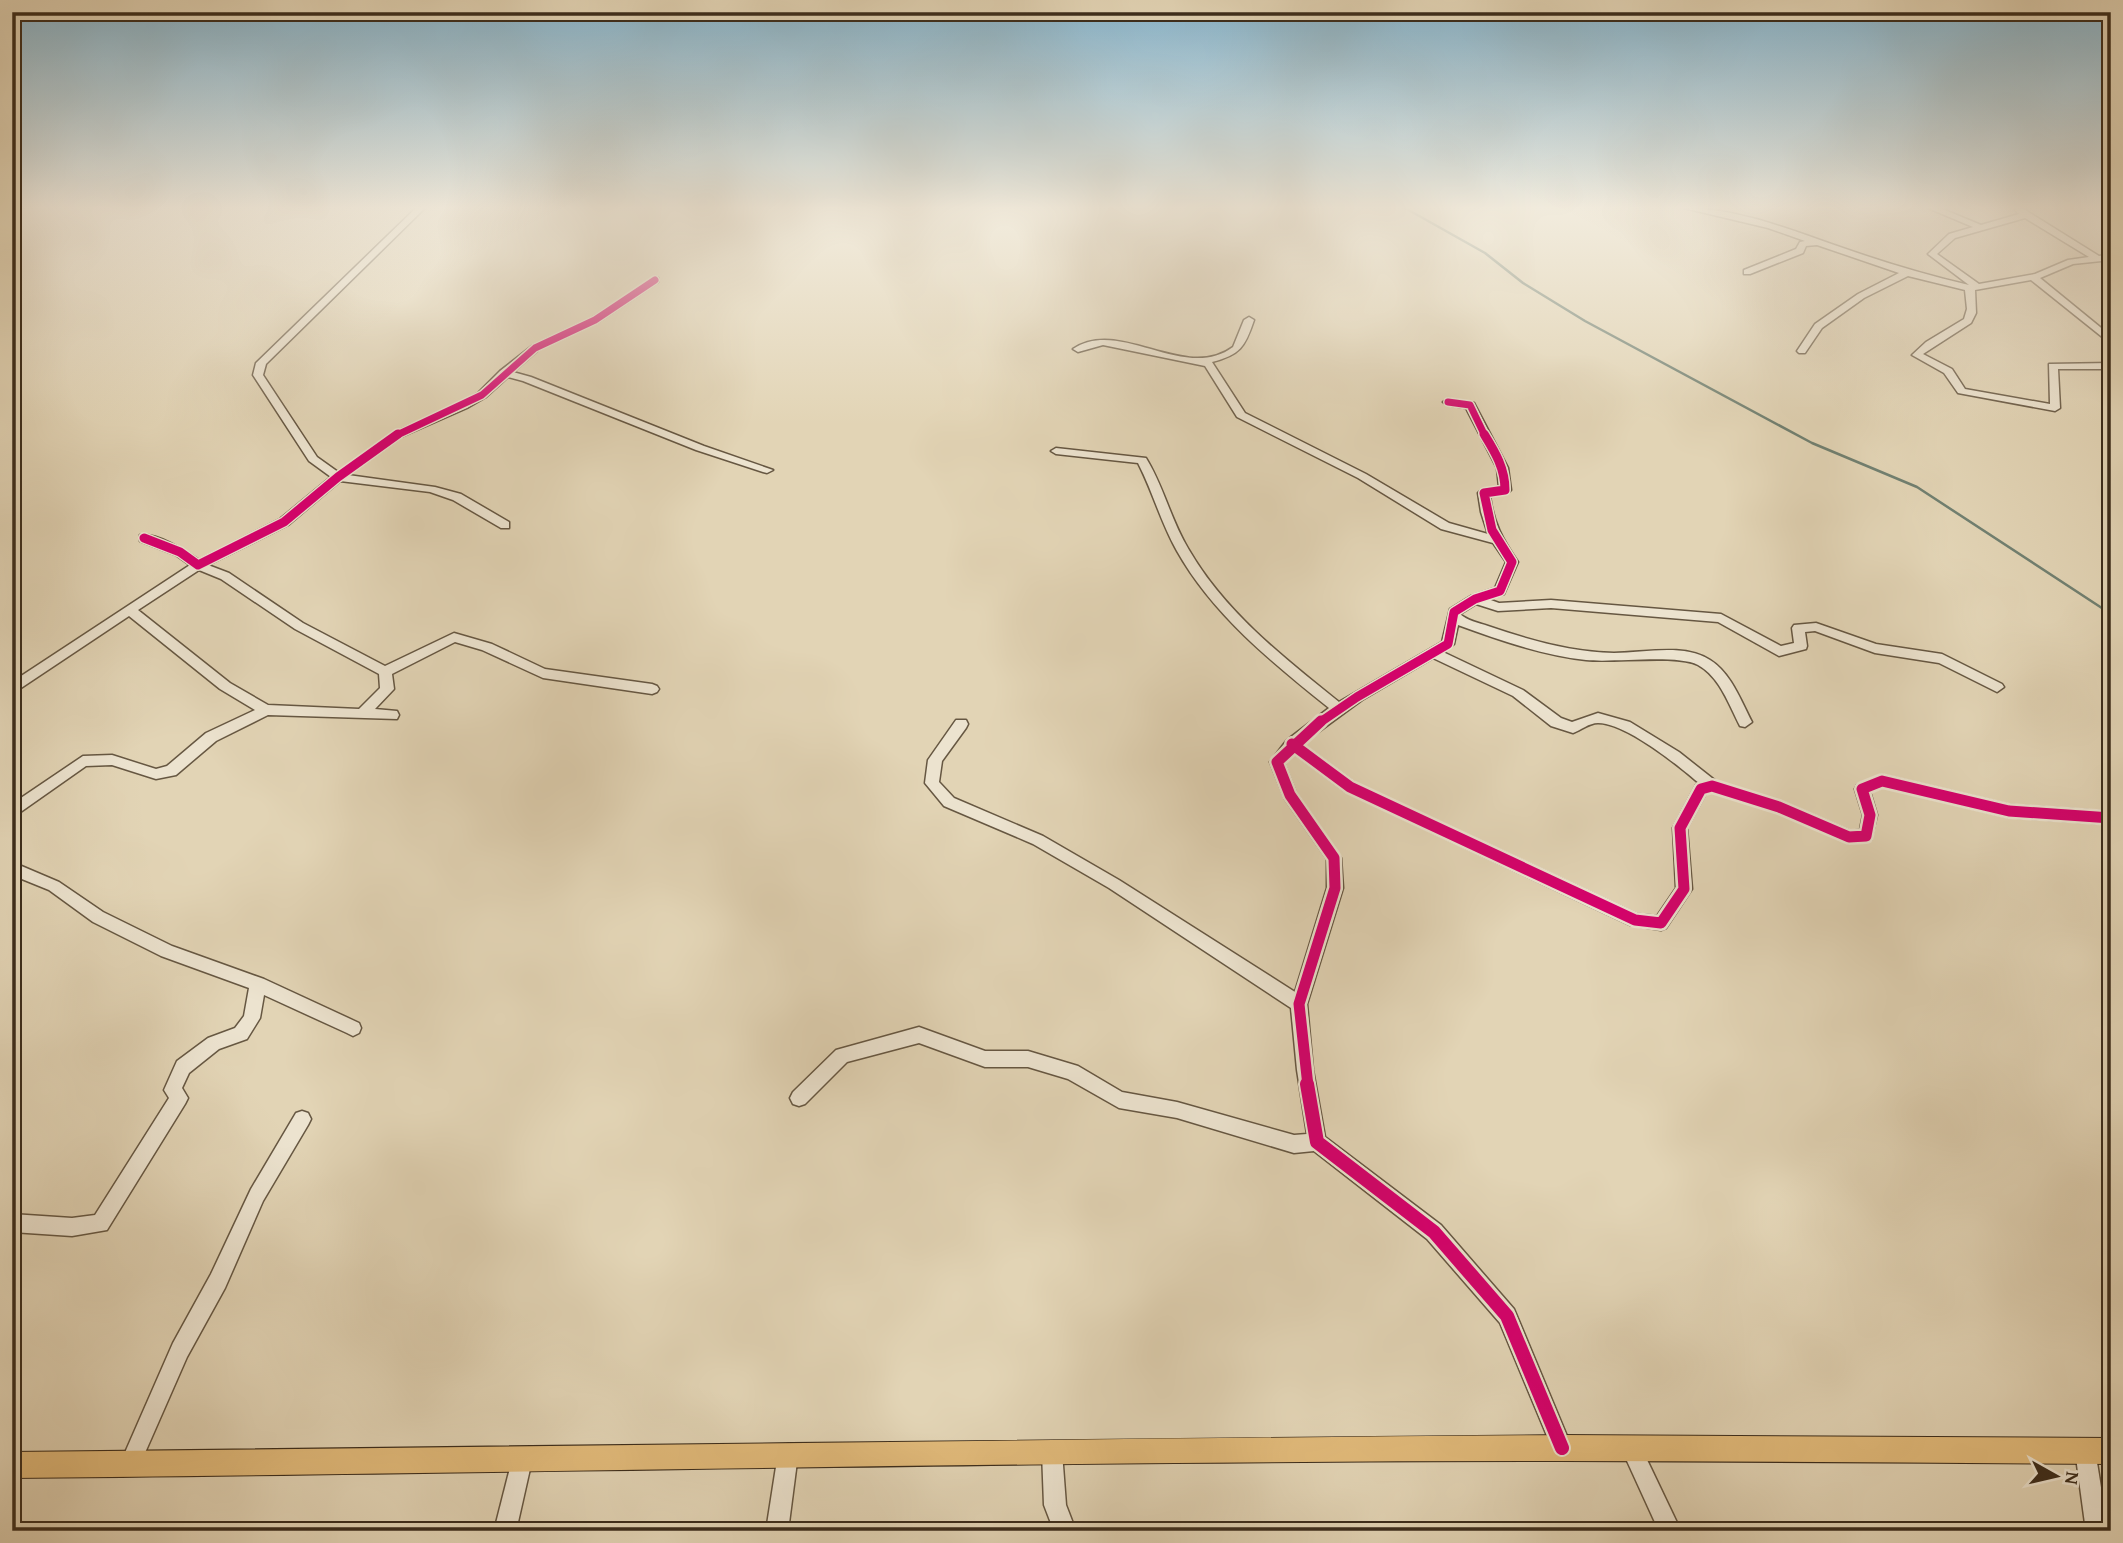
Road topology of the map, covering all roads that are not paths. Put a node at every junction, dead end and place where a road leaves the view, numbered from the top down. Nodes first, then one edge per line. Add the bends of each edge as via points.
1 (348, 280) edge
2 (655, 280) dead end
3 (1893, 280) edge
4 (1939, 280) edge
5 (1965, 280) edge
6 (2016, 280) edge
7 (2036, 280) edge
8 (1975, 288) junction
9 (1249, 320) dead end
10 (2111, 341) edge
11 (1078, 349) dead end
12 (1802, 351) dead end
13 (1208, 364) junction
14 (2111, 366) edge
15 (505, 373) junction
16 (1448, 402) dead end
17 (1056, 451) dead end
18 (767, 470) dead end
19 (338, 477) junction
20 (505, 525) dead end
21 (144, 538) dead end
22 (1494, 540) junction
23 (198, 565) junction
24 (1475, 598) junction
25 (129, 610) junction
26 (1453, 618) junction
27 (1433, 653) junction
28 (385, 672) junction
29 (1997, 687) dead end
30 (12, 689) edge
31 (652, 689) dead end
32 (266, 710) junction
33 (1341, 710) junction
34 (362, 714) junction
35 (392, 715) dead end
36 (1745, 722) dead end
37 (961, 724) dead end
38 (1292, 744) junction
39 (1712, 786) junction
40 (12, 812) edge
41 (2111, 818) edge
42 (12, 868) edge
43 (258, 984) junction
44 (1299, 1004) junction
45 (353, 1028) dead end
46 (799, 1098) dead end
47 (302, 1119) dead end
48 (1317, 1142) junction
49 (12, 1223) edge
50 (1562, 1448) junction
51 (1632, 1450) junction
52 (2098, 1450) edge
53 (1052, 1452) junction
54 (788, 1454) junction
55 (522, 1460) junction
56 (130, 1464) junction
57 (12, 1465) edge
58 (505, 1531) edge
59 (777, 1531) edge
60 (1065, 1531) edge
61 (1670, 1531) edge
62 (2097, 1531) edge

1 - 19 street via 258,369 263,384 313,459
2 - 15 street via 595,320 535,348
3 - 12 street via 1818,326
4 - 8 street
5 - 8 street
6 - 8 street
7 - 10 street
8 - 14 street via 1966,323 1917,355 1948,370 1962,391 2054,408 2053,366
9 - 13 street via 1241,346 1229,355 1206,361
11 - 13 street via 1103,342
13 - 22 street via 1241,415 1362,476 1445,526
15 - 18 street
15 - 19 street via 482,395 397,435
16 - 22 street via 1470,405 1475,424 1506,479 1505,490 1484,493
17 - 33 street via 1142,460 1169,526 1214,593 1250,636
19 - 20 street via 432,489 457,497
19 - 23 street via 284,522
21 - 23 street via 180,552
22 - 24 street via 1512,562 1508,575 1500,591
23 - 25 street
23 - 28 street via 225,576 299,626
24 - 26 street via 1454,612
24 - 29 street via 1498,607 1562,605 1721,618 1779,651 1801,646 1798,628 1816,627 1875,648 1942,659
25 - 30 street
25 - 32 street via 225,685
26 - 27 street via 1448,644
26 - 36 street via 1530,643 1601,657 1696,659 1710,667 1726,687
27 - 33 street
27 - 39 street via 1518,693 1556,722 1573,728 1594,717 1623,726
28 - 31 street via 454,636 543,673
28 - 34 street via 387,689
32 - 34 street
32 - 40 street via 211,737 171,771 156,774 112,761 83,761
33 - 38 street
34 - 35 street
37 - 44 street via 935,760 932,783 949,802 1038,839
38 - 39 street via 1350,787 1635,920 1661,923 1684,889 1680,828 1701,789
38 - 44 street via 1277,762 1290,795 1334,858 1335,888
39 - 41 street via 1779,807 1849,837 1866,836 1870,815 1862,789 1882,781 2009,811
42 - 43 street via 54,886 97,917 167,951
43 - 45 street
43 - 49 street via 253,1018 241,1034 214,1043 183,1067 173,1090 179,1098 100,1223 72,1227
44 - 48 street
46 - 48 street via 842,1056 919,1035 985,1059 1028,1059 1072,1072 1119,1100 1177,1110 1294,1144
47 - 56 street via 257,1195
48 - 50 street via 1434,1232 1507,1316
50 - 51 main road
50 - 53 main road
51 - 52 main road
51 - 61 street
52 - 62 street
53 - 54 main road
53 - 60 street via 1055,1505
54 - 55 main road
54 - 59 street
55 - 56 main road
55 - 58 street
56 - 57 main road

